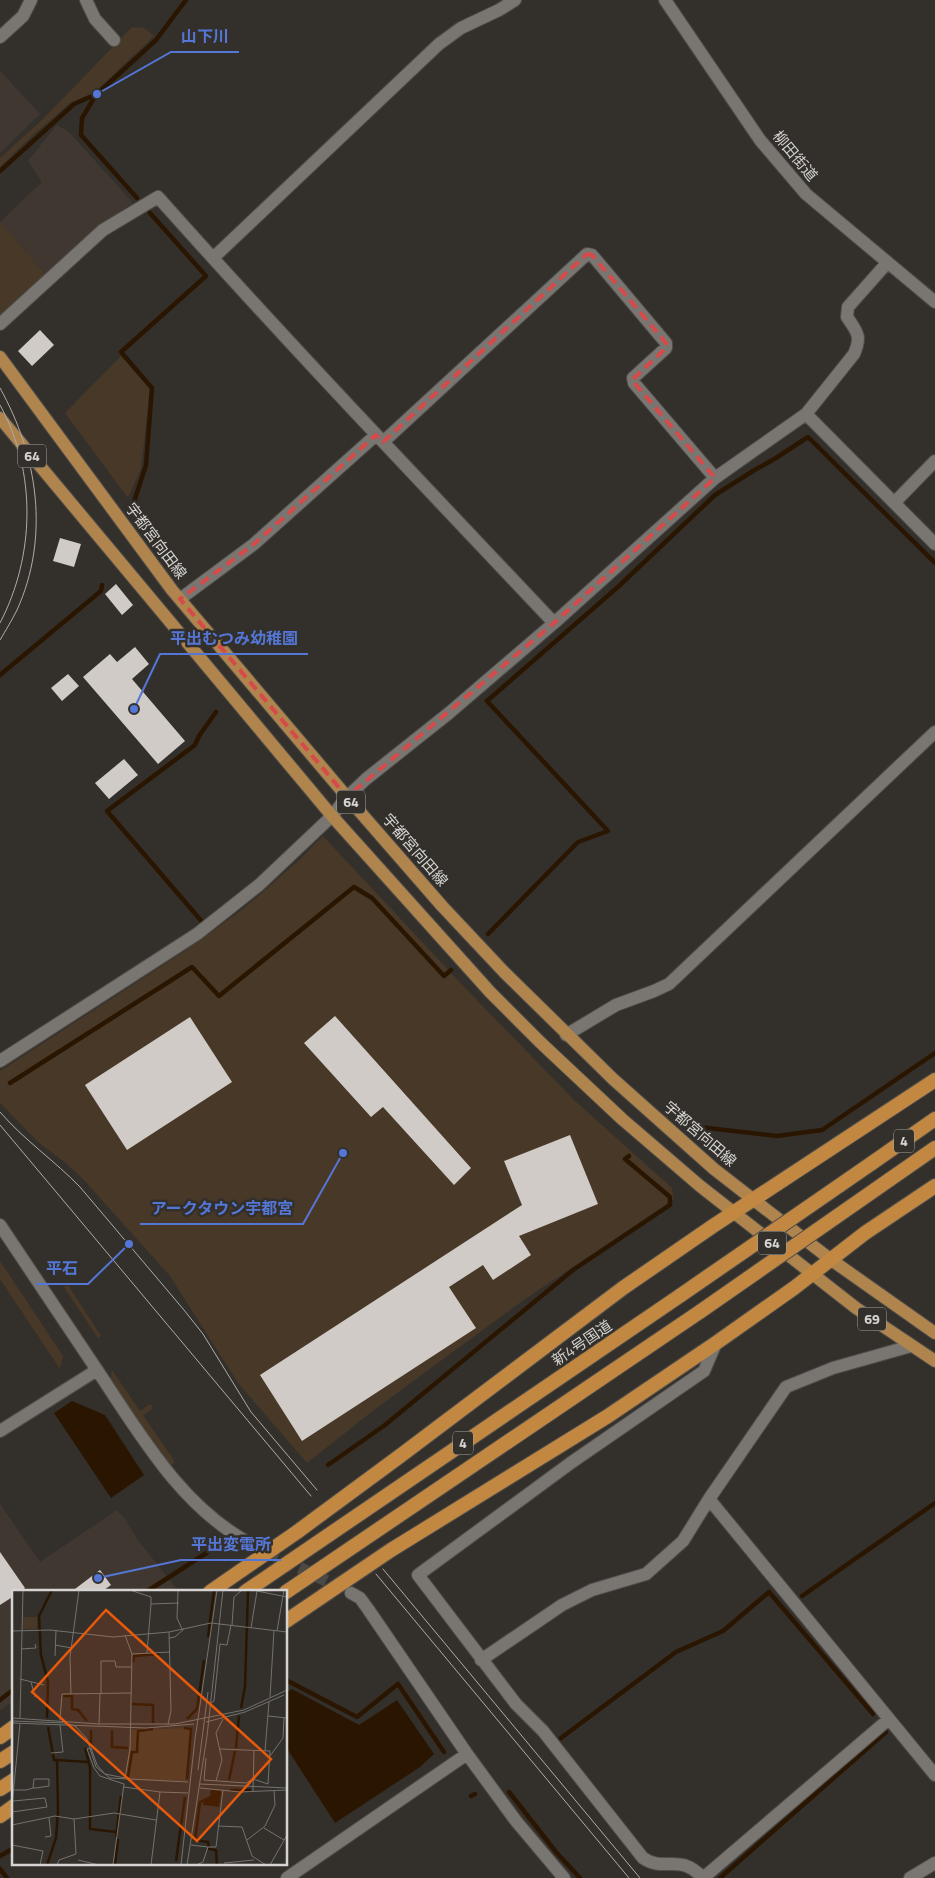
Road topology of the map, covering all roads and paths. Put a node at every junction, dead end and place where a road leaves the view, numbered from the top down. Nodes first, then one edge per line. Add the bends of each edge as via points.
1 (31, 0) edge
2 (86, 0) edge
3 (665, 0) edge
4 (508, 2) edge
5 (0, 37) edge
6 (114, 40) dead end
7 (213, 258) junction
8 (887, 263) junction
9 (935, 302) edge
10 (0, 324) edge
11 (0, 357) edge
12 (806, 414) junction
13 (0, 418) edge
14 (379, 438) junction
15 (935, 461) edge
16 (715, 478) junction
17 (894, 503) junction
18 (935, 544) edge
19 (180, 599) junction
20 (554, 623) junction
21 (935, 732) edge
22 (347, 797) junction
23 (332, 816) junction
24 (566, 1034) junction
25 (0, 1061) edge
26 (935, 1080) edge
27 (935, 1119) edge
28 (935, 1148) edge
29 (935, 1186) edge
30 (753, 1200) junction
31 (734, 1212) junction
32 (0, 1224) edge
33 (830, 1260) junction
34 (811, 1274) junction
35 (935, 1333) edge
36 (716, 1343) junction
37 (911, 1346) junction
38 (935, 1361) edge
39 (97, 1370) junction
40 (0, 1432) edge
41 (709, 1499) junction
42 (251, 1544) tunnel mouth
43 (213, 1590) edge
44 (248, 1590) edge
45 (288, 1591) edge
46 (351, 1593) tunnel mouth
47 (288, 1620) edge
48 (481, 1660) junction
49 (888, 1719) junction
50 (12, 1728) edge
51 (0, 1737) edge
52 (12, 1753) edge
53 (466, 1754) junction
54 (0, 1761) edge
55 (935, 1775) edge
56 (12, 1781) edge
57 (0, 1789) edge
58 (12, 1807) edge
59 (0, 1816) edge
60 (935, 1863) edge
61 (287, 1878) edge
62 (564, 1878) edge
63 (703, 1878) edge
64 (910, 1878) edge

1 - 5 street via 22,16
2 - 6 street via 95,19
3 - 8 street, 柳田街道 via 760,140 806,194
4 - 7 street via 439,44
7 - 10 street via 158,197 102,230
7 - 14 street
8 - 9 street, 柳田街道
8 - 12 street via 848,307 847,317 858,333 859,343 854,354
11 - 19 main road, 宇都宮向田線 / 64
12 - 16 street
12 - 17 street
13 - 23 main road, 64
14 - 16 street via 588,254 666,343 666,348 633,378 634,383
14 - 19 street via 254,544
14 - 20 street
15 - 17 street
16 - 20 street
17 - 18 street
19 - 22 main road, 宇都宮向田線 / 64
20 - 22 street
21 - 24 street via 669,984 616,1005
22 - 23 street
22 - 24 main road, 宇都宮向田線 / 64 via 442,906
23 - 25 street via 259,885 197,934
23 - 31 main road, 64 via 490,992 541,1043 622,1119
24 - 30 main road, 宇都宮向田線 / 64 via 714,1170
26 - 30 highway
27 - 44 highway, 新4号国道 / 4, bridge
28 - 45 highway, 4, bridge
29 - 33 highway
30 - 31 highway
30 - 33 main road, 宇都宮向田線 / 64
31 - 34 main road, 64
31 - 43 highway via 622,1288 400,1456
32 - 39 street
33 - 34 highway
33 - 35 main road, 69
34 - 36 highway
34 - 37 main road, 69
36 - 47 highway via 608,1416 391,1550
36 - 48 street via 704,1371 572,1462 418,1575
37 - 38 main road, 69
37 - 41 street via 832,1368 786,1387
39 - 40 street
39 - 42 street via 172,1478 205,1511
41 - 48 street via 683,1541 646,1574 592,1590 562,1605
41 - 49 street
46 - 53 street via 360,1598 368,1609
48 - 63 street via 643,1858 656,1864 688,1865
49 - 55 street
49 - 63 street
50 - 51 highway
52 - 54 highway
53 - 61 street
53 - 62 street
56 - 57 highway
58 - 59 highway
60 - 64 street

